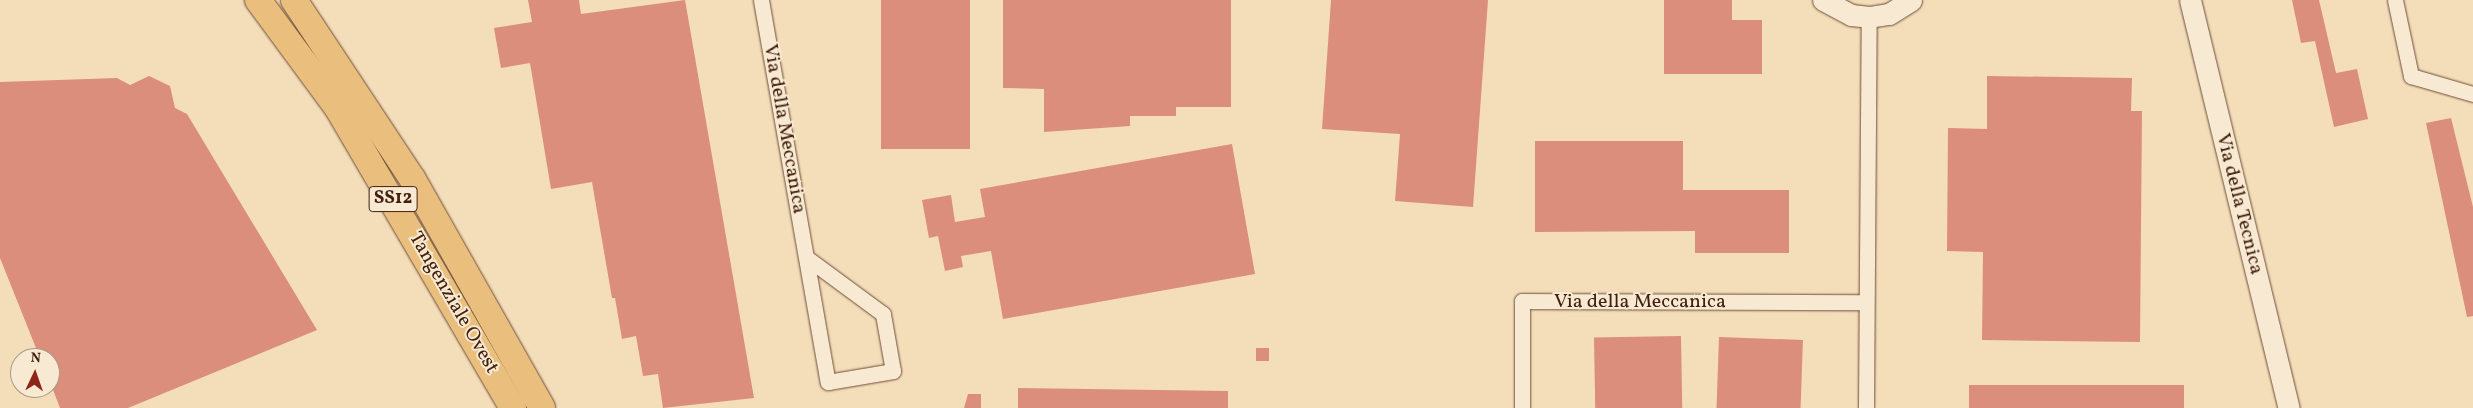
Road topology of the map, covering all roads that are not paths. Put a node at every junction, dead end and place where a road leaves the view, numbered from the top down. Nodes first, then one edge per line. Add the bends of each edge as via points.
1 (258, 0) edge
2 (294, 0) edge
3 (761, 0) edge
4 (1823, 0) edge
5 (1911, 0) edge
6 (2190, 0) edge
7 (2395, 0) edge
8 (1869, 17) junction
9 (2473, 94) edge
10 (807, 258) junction
11 (1865, 302) junction
12 (513, 408) edge
13 (542, 408) edge
14 (1522, 408) edge
15 (1866, 408) edge
16 (2289, 408) edge

1 - 12 highway, Tangenziale Ovest / SS12 via 337,107
2 - 13 highway, Tangenziale Ovest / SS12 via 412,178
3 - 10 street, Via della Meccanica
4 - 8 street via 1851,15
5 - 8 street via 1890,14
6 - 16 street, Via della Tecnica
7 - 9 street via 2410,76
8 - 11 street
10 - 10 street, Via della Meccanica via 828,382 893,371 883,314
11 - 14 street, Via della Meccanica via 1522,302
11 - 15 street

